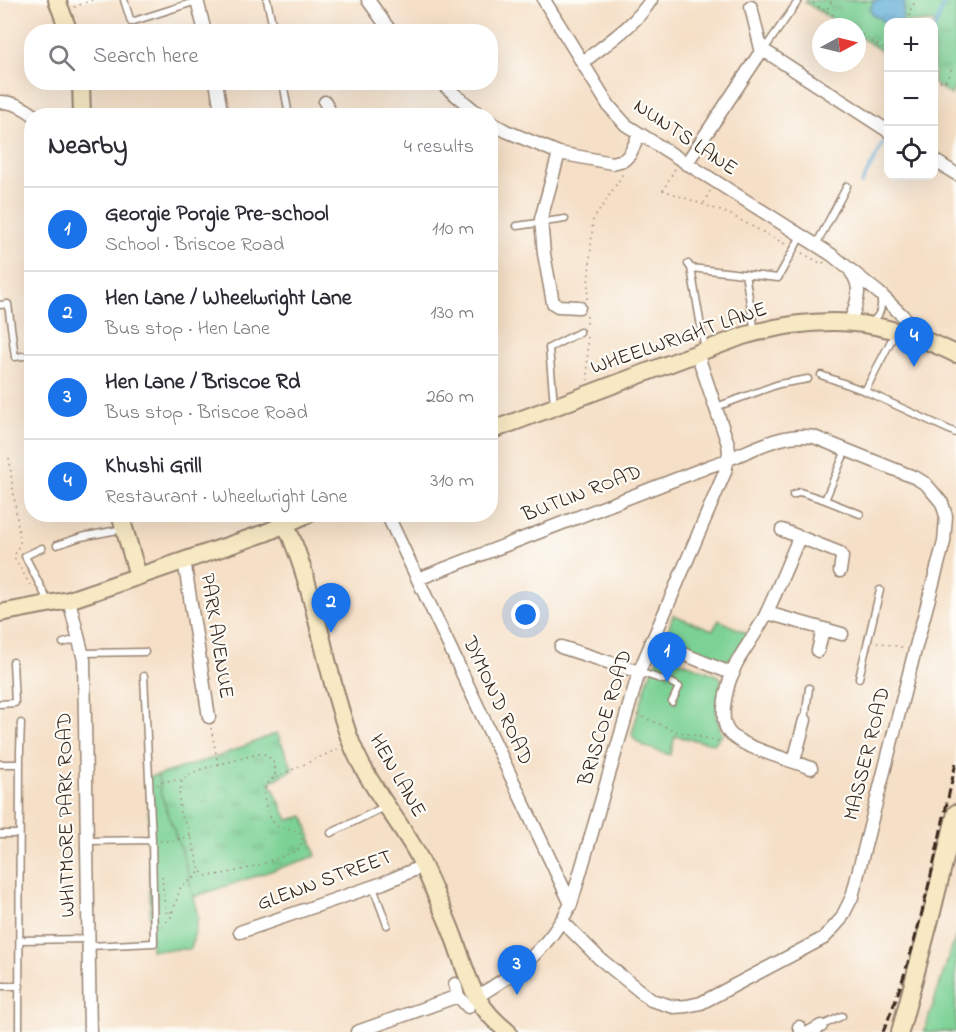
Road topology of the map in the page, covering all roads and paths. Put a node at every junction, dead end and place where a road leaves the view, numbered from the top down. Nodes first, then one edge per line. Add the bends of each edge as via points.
1 (92, 0) edge
2 (124, 0) edge
3 (197, 0) edge
4 (267, 0) edge
5 (368, 0) edge
6 (544, 0) edge
7 (651, 0) edge
8 (799, 0) edge
9 (808, 0) edge
10 (832, 0) edge
11 (917, 0) edge
12 (59, 6) edge
13 (751, 8) dead end
14 (826, 10) junction
15 (838, 18) edge
16 (910, 18) edge
17 (66, 24) edge
18 (203, 24) edge
19 (272, 24) edge
20 (385, 24) edge
21 (866, 37) edge
22 (884, 49) edge
23 (762, 53) junction
24 (583, 62) junction
25 (952, 67) dead end
26 (938, 80) edge
27 (81, 90) edge
28 (217, 90) edge
29 (284, 90) edge
30 (449, 90) edge
31 (0, 102) edge
32 (325, 102) dead end
33 (24, 108) edge
34 (82, 108) edge
35 (221, 108) edge
36 (288, 108) edge
37 (328, 108) edge
38 (471, 108) edge
39 (498, 126) edge
40 (884, 128) edge
41 (639, 135) junction
42 (559, 153) junction
43 (618, 163) junction
44 (683, 163) junction
45 (938, 163) edge
46 (956, 174) edge
47 (714, 181) junction
48 (847, 186) dead end
49 (704, 204) junction
50 (565, 219) dead end
51 (542, 223) junction
52 (517, 226) dead end
53 (801, 236) junction
54 (816, 245) junction
55 (795, 250) junction
56 (832, 255) junction
57 (846, 267) junction
58 (745, 274) junction
59 (879, 292) junction
60 (0, 305) edge
61 (584, 309) junction
62 (858, 323) junction
63 (587, 326) dead end
64 (896, 330) junction
65 (580, 332) dead end
66 (756, 332) junction
67 (587, 337) dead end
68 (929, 341) junction
69 (701, 352) junction
70 (956, 354) edge
71 (24, 356) edge
72 (821, 375) dead end
73 (808, 379) dead end
74 (865, 391) junction
75 (588, 394) junction
76 (554, 407) junction
77 (715, 408) junction
78 (498, 429) edge
79 (956, 433) edge
80 (846, 450) junction
81 (9, 458) dead end
82 (728, 460) junction
83 (793, 495) dead end
84 (825, 500) junction
85 (860, 514) dead end
86 (119, 522) edge
87 (122, 522) edge
88 (280, 522) edge
89 (286, 522) edge
90 (391, 522) edge
91 (782, 530) dead end
92 (799, 538) junction
93 (57, 545) dead end
94 (42, 548) dead end
95 (184, 560) junction
96 (840, 571) dead end
97 (138, 576) junction
98 (418, 579) junction
99 (880, 590) dead end
100 (69, 600) junction
101 (46, 605) junction
102 (0, 613) edge
103 (767, 613) junction
104 (823, 629) junction
105 (842, 634) dead end
106 (79, 639) junction
107 (870, 640) junction
108 (651, 641) junction
109 (63, 643) dead end
110 (561, 647) dead end
111 (915, 650) junction
112 (818, 651) dead end
113 (145, 652) dead end
114 (83, 653) junction
115 (13, 662) dead end
116 (639, 672) junction
117 (733, 674) junction
118 (144, 676) dead end
119 (859, 678) dead end
120 (663, 680) dead end
121 (672, 683) dead end
122 (809, 688) dead end
123 (672, 702) dead end
124 (0, 704) edge
125 (628, 711) junction
126 (209, 717) joint
127 (805, 720) joint
128 (21, 723) dead end
129 (728, 732) junction
130 (351, 742) junction
131 (794, 761) junction
132 (0, 764) edge
133 (20, 764) junction
134 (218, 765) junction
135 (811, 768) dead end
136 (275, 777) junction
137 (182, 780) junction
138 (156, 787) dead end
139 (387, 806) junction
140 (956, 813) edge
141 (332, 833) dead end
142 (0, 834) edge
143 (19, 834) junction
144 (191, 836) junction
145 (154, 840) junction
146 (87, 841) junction
147 (423, 866) junction
148 (160, 869) dead end
149 (200, 871) junction
150 (373, 886) junction
151 (571, 904) junction
152 (174, 909) junction
153 (562, 921) junction
154 (387, 925) dead end
155 (160, 930) dead end
156 (240, 932) dead end
157 (20, 940) junction
158 (89, 942) junction
159 (0, 986) edge
160 (20, 987) junction
161 (472, 1002) junction
162 (842, 1016) dead end
163 (808, 1029) edge
164 (19, 1032) edge
165 (90, 1032) edge
166 (357, 1032) edge
167 (508, 1032) edge
168 (900, 1032) edge

1 - 12 path
2 - 3 lane via 131,22
3 - 18 street
4 - 19 lane
5 - 20 street
6 - 24 street, NUNTS LANE
7 - 24 street via 630,25
8 - 23 lane
9 - 14 path
10 - 14 path
11 - 16 path
12 - 17 street
13 - 23 street
14 - 15 path
21 - 22 path
23 - 40 street via 768,53
23 - 44 street
24 - 41 street, NUNTS LANE via 614,113
25 - 26 path via 944,82
27 - 34 street
28 - 35 street
29 - 36 lane
30 - 38 street
31 - 33 street
32 - 37 street
39 - 42 street
41 - 43 street via 630,154
41 - 44 street, NUNTS LANE
42 - 43 street
42 - 51 street
43 - 61 path via 622,176 593,220
44 - 47 street, NUNTS LANE
44 - 49 path via 663,190
45 - 46 street
47 - 49 path
47 - 53 street, NUNTS LANE
48 - 54 lane
49 - 55 path
50 - 51 lane
51 - 52 lane
51 - 61 street via 553,303
53 - 54 street, NUNTS LANE
53 - 55 lane
54 - 56 street, NUNTS LANE
55 - 56 path via 822,264
55 - 58 lane via 778,278
56 - 57 street, NUNTS LANE
57 - 59 street, NUNTS LANE
57 - 62 street, NUNTS LANE via 859,288
58 - 66 lane
58 - 69 lane via 689,266
59 - 62 lane via 880,312 875,320
59 - 68 street, NUNTS LANE
60 - 71 lane via 8,304 15,357
61 - 63 path
62 - 64 street, WHEELWRIGHT LANE
62 - 66 street, WHEELWRIGHT LANE via 799,324
64 - 68 street, WHEELWRIGHT LANE
64 - 74 lane
65 - 76 lane via 549,348
66 - 69 street, WHEELWRIGHT LANE
67 - 75 path
68 - 70 street, WHEELWRIGHT LANE
69 - 75 street, WHEELWRIGHT LANE
69 - 77 street, BRISCOE ROAD
72 - 74 lane
73 - 77 lane via 779,384
74 - 79 lane
75 - 76 street, WHEELWRIGHT LANE
76 - 78 street, WHEELWRIGHT LANE
77 - 82 street, BRISCOE ROAD via 728,444
80 - 82 street, MASSER ROAD via 802,435
80 - 84 lane
80 - 111 street, MASSER ROAD via 916,478 942,503 945,542
81 - 101 path via 20,542 14,557
82 - 98 street, BUTLIN ROAD
82 - 108 street, BRISCOE ROAD
83 - 84 lane via 800,492
84 - 85 lane
86 - 93 lane
87 - 97 street
88 - 95 street
89 - 130 street, HEN LANE via 299,553
90 - 98 street, DYMOND ROAD
91 - 92 street
92 - 96 street via 840,553
92 - 103 street
94 - 101 lane via 25,556
95 - 97 street
95 - 126 street, PARK AVENUE
97 - 100 street
98 - 151 street, DYMOND ROAD
99 - 107 lane
100 - 101 street
100 - 106 street, WHITMORE PARK ROAD
101 - 102 street
103 - 104 street
103 - 117 street
104 - 105 street
104 - 112 street
106 - 109 lane
106 - 114 street, WHITMORE PARK ROAD
107 - 111 path
107 - 119 lane
108 - 116 street, BRISCOE ROAD
108 - 117 street
110 - 116 street
111 - 153 street, MASSER ROAD via 852,897 842,919 824,938 701,1003 674,1006 651,1000
113 - 114 lane
114 - 146 street, WHITMORE PARK ROAD
115 - 124 lane via 15,704
116 - 120 lane
116 - 125 street, BRISCOE ROAD
117 - 129 street via 723,710
118 - 145 lane
121 - 123 lane via 679,687
122 - 127 lane
125 - 129 path via 676,731 717,741
125 - 151 street, BRISCOE ROAD
126 - 134 path
127 - 131 street
128 - 133 lane
129 - 131 street via 744,744
130 - 136 path
130 - 139 street, HEN LANE
131 - 135 street
132 - 133 lane
133 - 143 lane
134 - 136 path via 262,753 276,766
134 - 137 path via 192,772
136 - 149 path via 265,787 263,796 273,823 299,832 303,841 298,850 214,876
137 - 138 path via 163,781
137 - 144 path via 180,814
139 - 141 lane
139 - 147 street, HEN LANE
140 - 168 street
142 - 143 lane
143 - 157 lane
144 - 145 path
144 - 149 path
145 - 146 lane
145 - 158 lane via 154,943
146 - 158 street, WHITMORE PARK ROAD
147 - 150 street, GLENN STREET
147 - 161 street, HEN LANE via 453,934
148 - 152 path via 166,912 170,914
149 - 152 path via 181,886
150 - 154 lane
150 - 156 street, GLENN STREET
151 - 153 street, BRISCOE ROAD
152 - 155 path
153 - 161 street, BRISCOE ROAD via 540,951
157 - 158 lane
157 - 160 lane
158 - 165 street, WHITMORE PARK ROAD
159 - 160 lane
160 - 164 lane
161 - 166 street via 457,990
161 - 167 street, HEN LANE
162 - 163 lane

